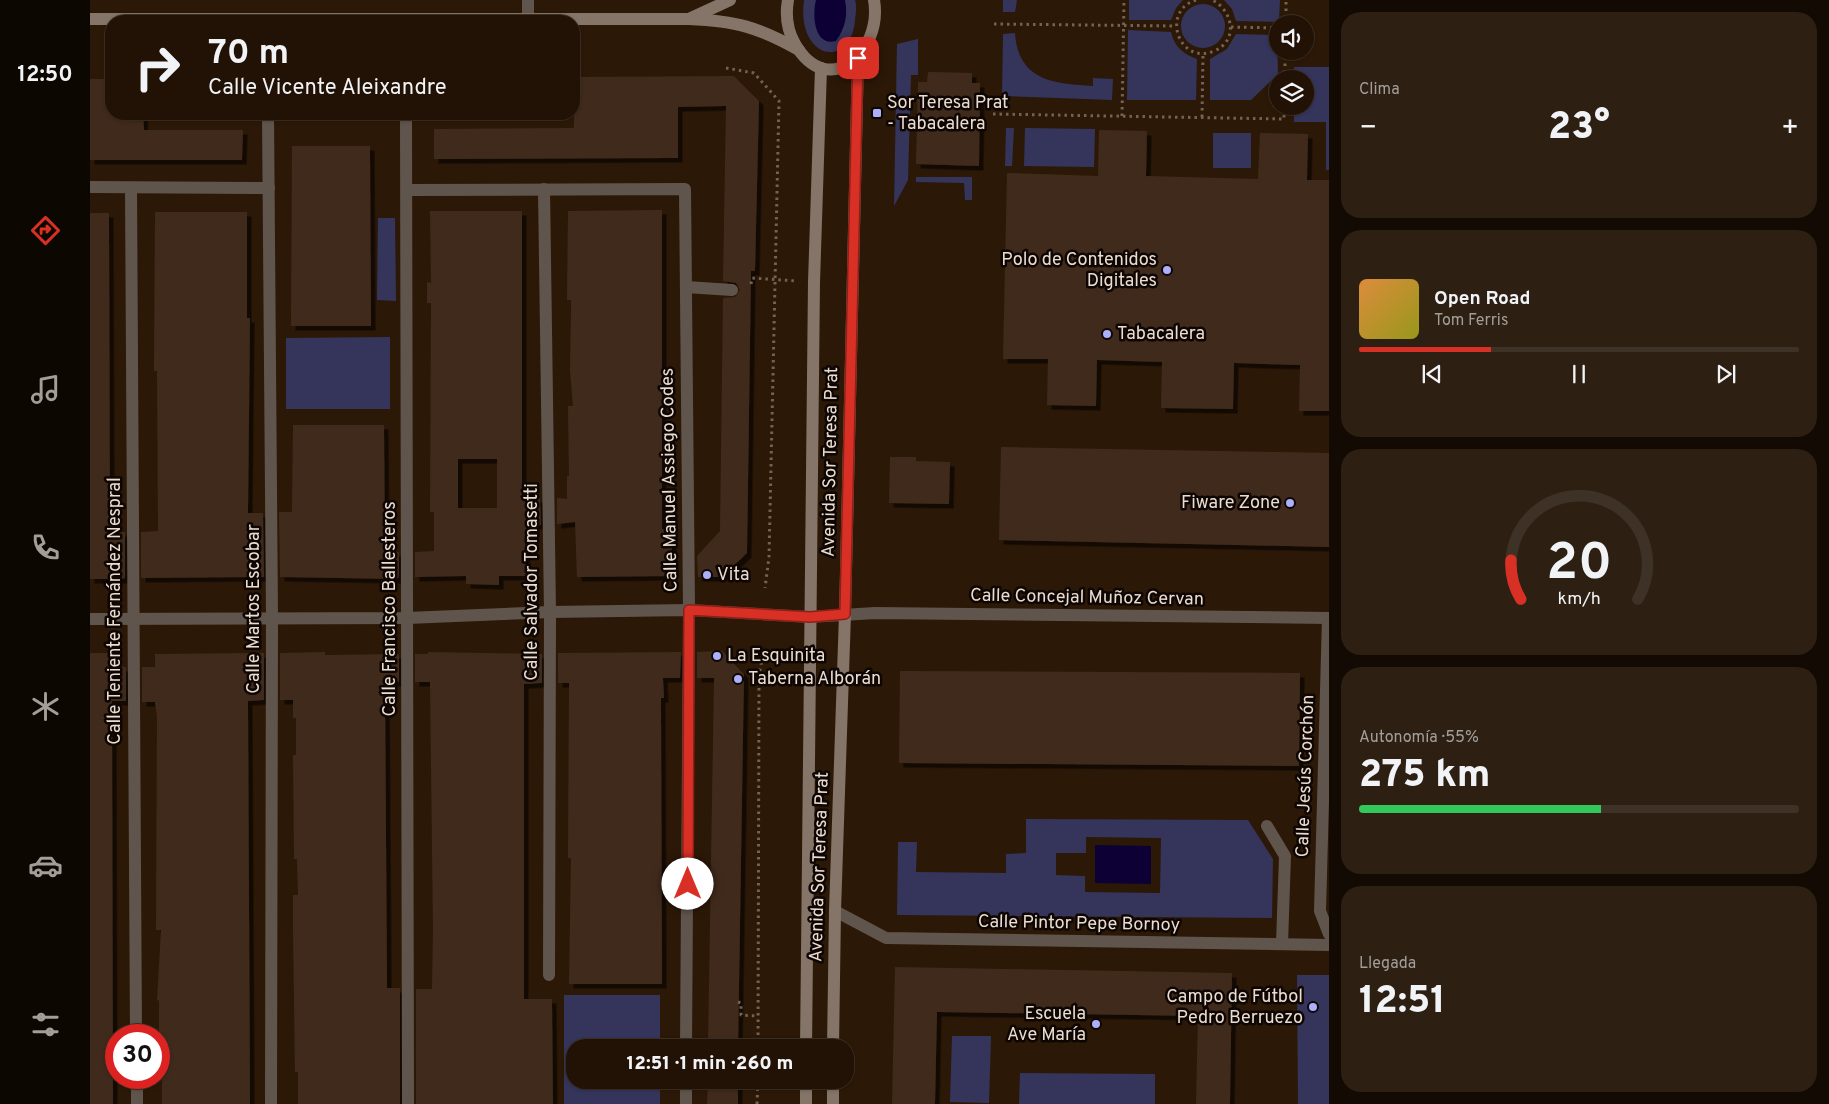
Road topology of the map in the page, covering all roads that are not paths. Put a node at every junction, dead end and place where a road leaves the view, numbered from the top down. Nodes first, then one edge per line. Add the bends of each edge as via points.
1 (528, 0) edge
2 (730, 0) edge
3 (788, 0) edge
4 (874, 0) edge
5 (528, 15) edge
6 (689, 18) junction
7 (90, 19) edge
8 (105, 19) edge
9 (580, 19) edge
10 (799, 50) junction
11 (858, 58) junction
12 (821, 68) junction
13 (268, 120) edge
14 (406, 120) edge
15 (90, 187) edge
16 (131, 188) junction
17 (269, 188) junction
18 (544, 189) junction
19 (407, 190) junction
20 (686, 287) junction
21 (732, 290) road end
22 (689, 610) junction
23 (550, 612) junction
24 (845, 614) junction
25 (272, 617) junction
26 (810, 617) junction
27 (90, 618) edge
28 (408, 618) junction
29 (1329, 618) edge
30 (132, 619) junction
31 (1267, 826) dead end
32 (835, 911) junction
33 (1329, 934) edge
34 (1282, 944) junction
35 (1329, 945) edge
36 (549, 975) dead end
37 (136, 1024) edge
38 (686, 1039) edge
39 (806, 1039) edge
40 (833, 1039) edge
41 (137, 1089) edge
42 (686, 1089) edge
43 (806, 1089) edge
44 (833, 1089) edge
45 (137, 1104) edge
46 (271, 1104) edge
47 (408, 1104) edge
48 (686, 1104) edge
49 (806, 1104) edge
50 (833, 1104) edge

1 - 5 street
2 - 6 main road
3 - 10 main road via 786,20
4 - 11 main road via 872,32 868,45
6 - 9 main road
6 - 10 main road via 727,20 757,29
7 - 8 main road
10 - 12 main road
11 - 12 main road via 841,69
11 - 24 main road, Avenida Sor Teresa Prat
12 - 26 main road, Avenida Sor Teresa Prat via 814,282
13 - 17 street, Calle Martos Escobar
14 - 19 street, Calle Francisco Ballesteros
15 - 16 street
16 - 17 street
16 - 30 street, Calle Teniente Fernández Nespral
17 - 25 street, Calle Martos Escobar
18 - 19 street, Calle Manuel Assiego Codes
18 - 20 street, Calle Manuel Assiego Codes via 685,189
18 - 23 street, Calle Salvador Tomasetti
19 - 28 street, Calle Francisco Ballesteros
20 - 21 street
20 - 22 street, Calle Manuel Assiego Codes
22 - 23 street, Calle Concejal Muñoz Cervan
22 - 26 street, Calle Concejal Muñoz Cervan
22 - 38 street, Calle Manuel Assiego Codes
23 - 28 street, Calle Concejal Muñoz Cervan
23 - 36 street, Calle Salvador Tomasetti
24 - 26 street, Calle Concejal Muñoz Cervan
24 - 29 street, Calle Concejal Muñoz Cervan
24 - 32 main road, Avenida Sor Teresa Prat
25 - 28 street, Calle Concejal Muñoz Cervan
25 - 30 street, Calle Concejal Muñoz Cervan
25 - 46 street, Calle Martos Escobar
26 - 39 main road, Avenida Sor Teresa Prat
27 - 30 street, Calle Concejal Muñoz Cervan
28 - 47 street, Calle Francisco Ballesteros
29 - 33 street, Calle Jesús Corchón via 1320,911
30 - 37 street, Calle Teniente Fernández Nespral
31 - 34 street via 1285,856
32 - 34 street, Calle Pintor Pepe Bornoy via 886,938
32 - 40 main road, Avenida Sor Teresa Prat
34 - 35 street, Calle Pintor Pepe Bornoy
41 - 45 street
42 - 48 street
43 - 49 main road
44 - 50 main road

